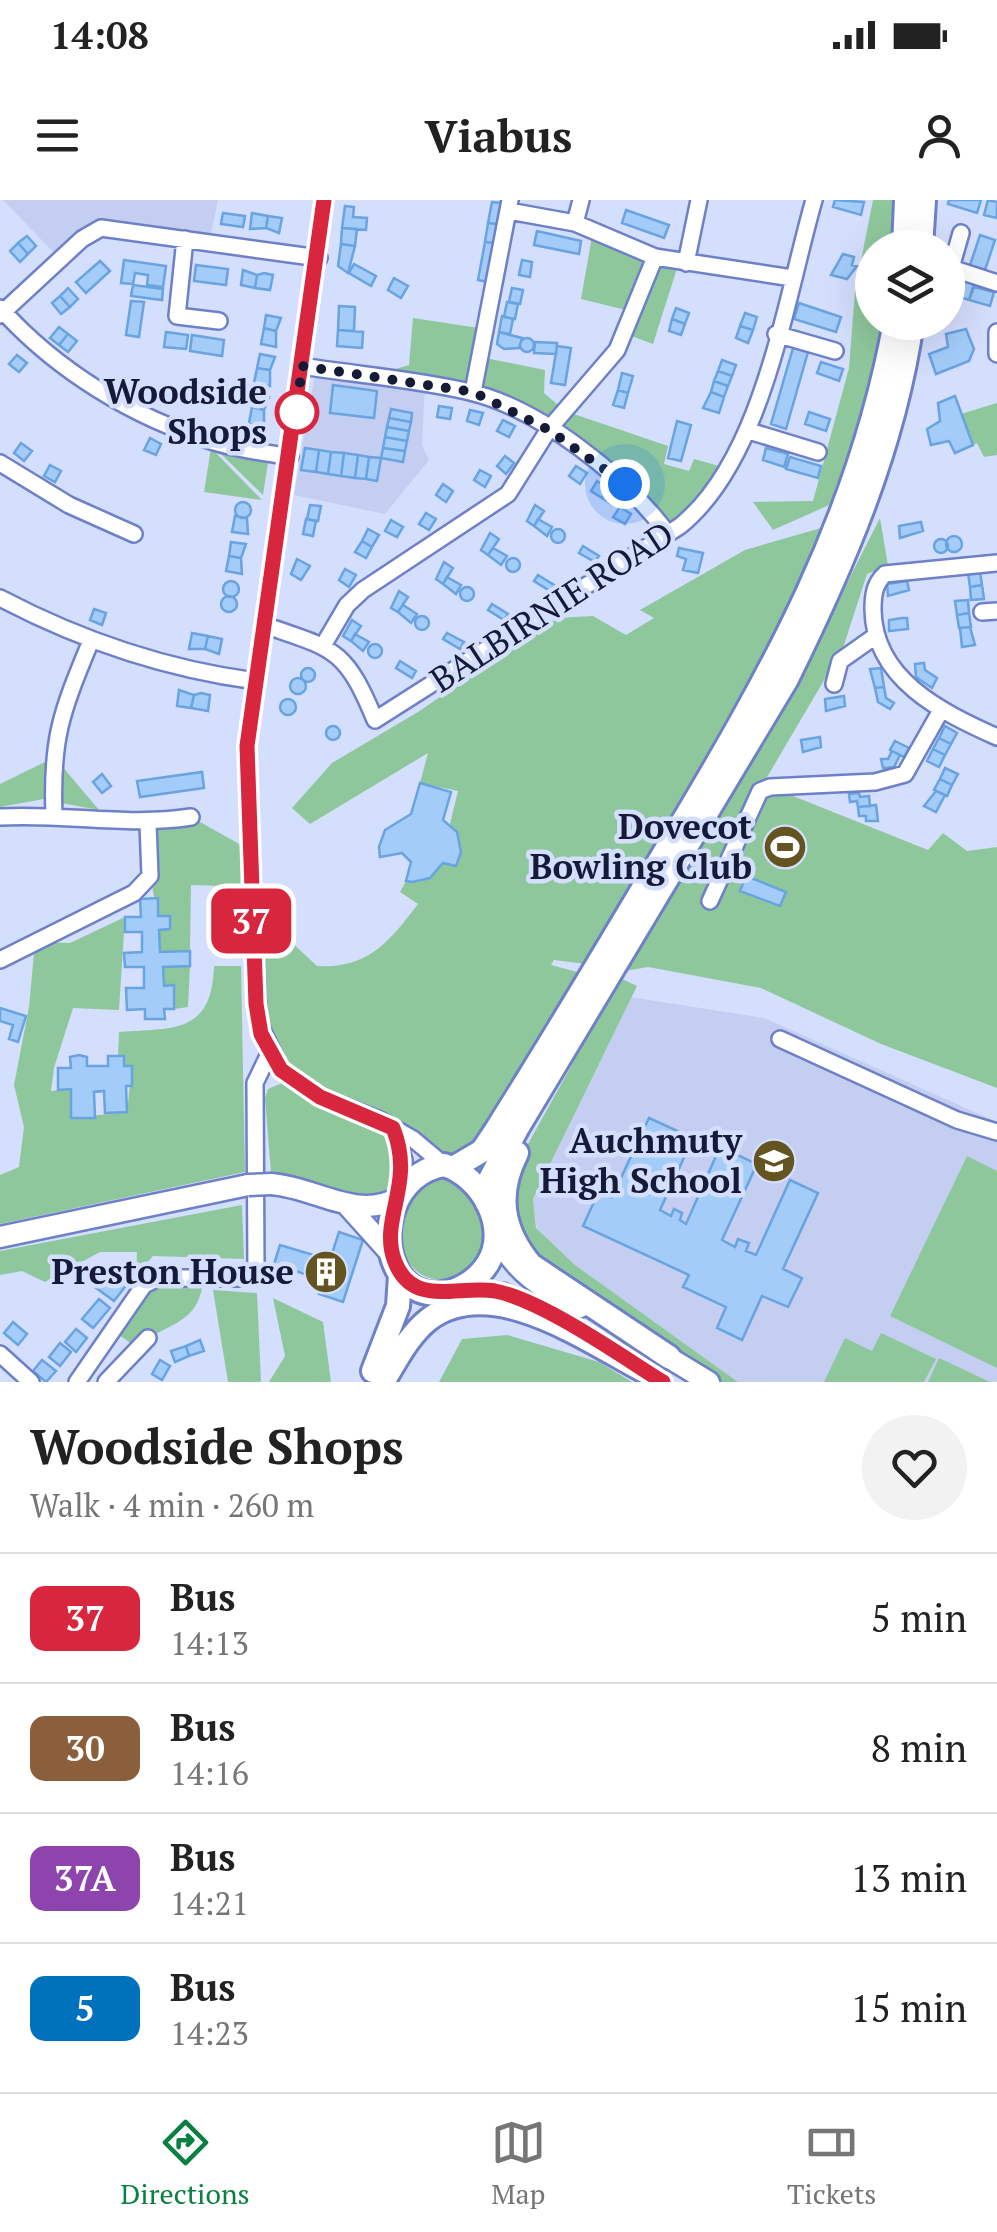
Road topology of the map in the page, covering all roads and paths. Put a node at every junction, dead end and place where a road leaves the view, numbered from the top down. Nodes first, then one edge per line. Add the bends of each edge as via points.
1 (324, 200) edge
2 (581, 200) edge
3 (698, 200) edge
4 (814, 200) edge
5 (906, 200) edge
6 (924, 200) edge
7 (510, 205) edge
8 (574, 223) junction
9 (905, 230) edge
10 (923, 230) edge
11 (185, 239) junction
12 (655, 257) junction
13 (319, 258) junction
14 (686, 263) junction
15 (965, 273) edge
16 (792, 278) junction
17 (997, 283) edge
18 (1, 312) edge
19 (220, 321) dead end
20 (997, 332) edge
21 (776, 334) junction
22 (891, 340) edge
23 (909, 340) edge
24 (835, 351) dead end
25 (997, 354) edge
26 (302, 366) junction
27 (473, 392) junction
28 (549, 430) junction
29 (748, 431) junction
30 (818, 452) dead end
31 (290, 457) junction
32 (0, 463) edge
33 (860, 495) junction
34 (134, 534) dead end
35 (668, 534) junction
36 (833, 562) junction
37 (996, 567) edge
38 (0, 598) edge
39 (264, 625) junction
40 (874, 637) junction
41 (90, 642) junction
42 (324, 644) junction
43 (256, 682) junction
44 (834, 684) dead end
45 (940, 712) junction
46 (997, 737) edge
47 (54, 816) junction
48 (191, 817) dead end
49 (0, 818) edge
50 (148, 824) junction
51 (710, 901) dead end
52 (0, 960) edge
53 (780, 1038) dead end
54 (270, 1052) junction
55 (281, 1070) junction
56 (550, 1076) junction
57 (256, 1104) junction
58 (393, 1128) junction
59 (997, 1132) edge
60 (449, 1166) junction
61 (399, 1194) junction
62 (487, 1203) junction
63 (346, 1204) junction
64 (495, 1231) junction
65 (0, 1237) edge
66 (396, 1266) junction
67 (455, 1291) junction
68 (115, 1332) junction
69 (0, 1354) edge
70 (669, 1357) junction
71 (374, 1378) edge
72 (658, 1379) edge
73 (31, 1382) edge
74 (77, 1382) edge
75 (106, 1382) edge
76 (709, 1382) edge

1 - 13 street
2 - 8 street
3 - 14 street
4 - 16 street, BALBIRNIE ROAD
5 - 9 highway
6 - 10 highway
7 - 8 street
7 - 27 street
8 - 12 street
11 - 13 street
11 - 18 street via 95,230
11 - 19 street via 177,316
12 - 14 street
12 - 28 street via 616,350
13 - 26 street
14 - 16 street
15 - 17 street
16 - 21 street, BALBIRNIE ROAD
18 - 31 street via 60,364 145,414 213,442
20 - 25 street
21 - 24 street
21 - 29 street, BALBIRNIE ROAD
22 - 33 highway
23 - 33 highway via 897,402
26 - 27 street
26 - 31 street
27 - 28 street
28 - 35 street via 608,468
28 - 42 street via 508,494 364,590
29 - 30 street
29 - 35 street, BALBIRNIE ROAD via 714,493
31 - 39 street
32 - 34 street
33 - 36 highway
35 - 42 street, BALBIRNIE ROAD via 375,720 352,674
36 - 56 highway via 787,679
36 - 60 highway via 482,1151
37 - 40 street via 885,574 874,592
38 - 41 street
39 - 42 street
39 - 43 street
40 - 44 street via 840,661
40 - 45 street via 915,693
41 - 43 street
41 - 47 street via 55,740
43 - 54 street via 247,746 248,848 256,1004
45 - 46 street
45 - 51 street via 905,774 760,791
47 - 49 street
47 - 50 street
48 - 50 street
50 - 52 street via 150,876 134,893
53 - 59 street
54 - 55 street
54 - 57 street via 255,1083
55 - 57 street via 263,1086
55 - 58 street via 320,1097
56 - 62 highway via 490,1179
56 - 70 highway via 509,1169 504,1220 515,1246 531,1265
57 - 68 street via 256,1272 246,1278 158,1278 144,1285
58 - 60 street
58 - 61 street via 404,1160
60 - 61 highway via 420,1170
60 - 62 highway via 478,1186
61 - 63 main road via 372,1210
61 - 66 highway
62 - 64 highway
63 - 65 main road, bridge via 294,1185 248,1185
63 - 66 main road
64 - 67 highway via 492,1258
64 - 70 main road via 505,1254 534,1282
66 - 67 highway via 415,1288
66 - 71 highway via 398,1306
67 - 71 highway via 405,1325
67 - 72 main road via 516,1298
68 - 74 street
68 - 75 street via 142,1342
69 - 73 street
70 - 76 main road
71 - 72 highway via 429,1320 482,1300 544,1320

